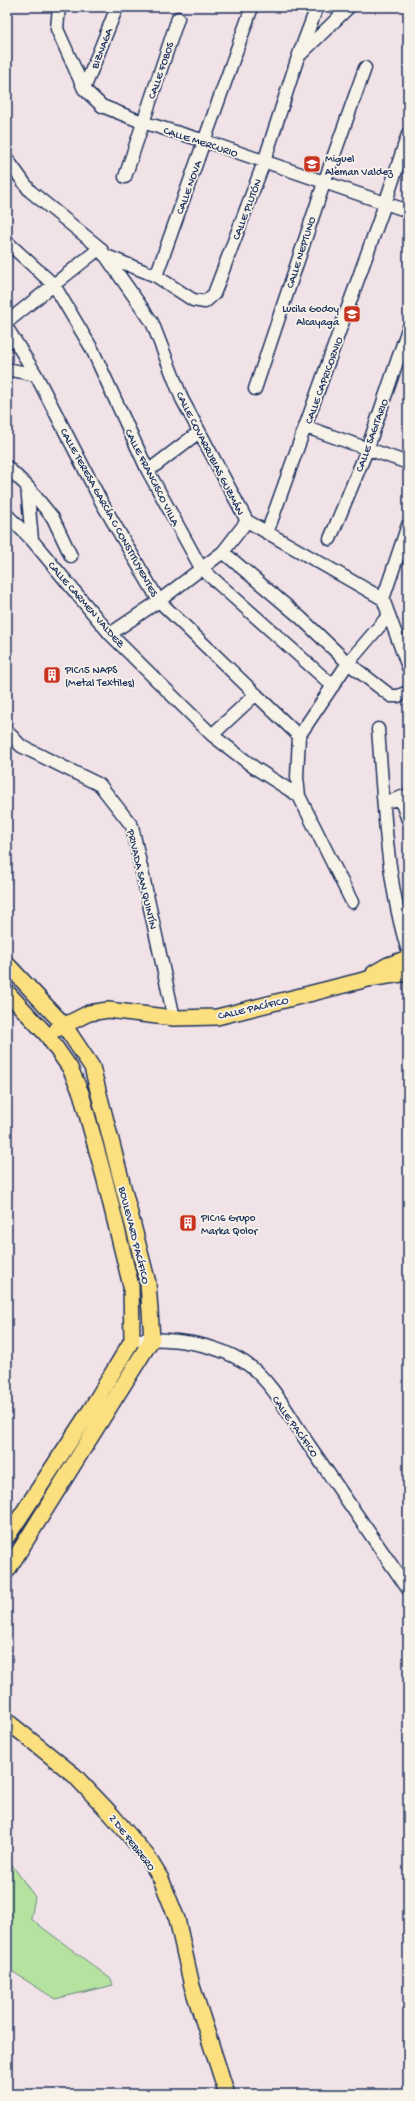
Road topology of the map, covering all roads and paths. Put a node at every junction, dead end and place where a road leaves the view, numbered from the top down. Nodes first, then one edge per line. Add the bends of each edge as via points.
1 (59, 7) edge
2 (117, 7) edge
3 (252, 7) edge
4 (317, 7) edge
5 (349, 7) edge
6 (178, 18) dead end
7 (298, 57) junction
8 (365, 68) dead end
9 (84, 89) junction
10 (142, 122) junction
11 (408, 134) edge
12 (205, 141) junction
13 (7, 159) edge
14 (264, 162) junction
15 (125, 177) dead end
16 (324, 183) junction
17 (385, 204) junction
18 (408, 212) edge
19 (7, 242) edge
20 (102, 252) junction
21 (156, 276) junction
22 (54, 284) junction
23 (7, 322) edge
24 (7, 328) edge
25 (408, 329) edge
26 (7, 369) edge
27 (36, 375) junction
28 (255, 389) dead end
29 (306, 427) junction
30 (199, 432) junction
31 (366, 450) junction
32 (408, 463) edge
33 (7, 467) edge
34 (148, 471) junction
35 (27, 486) junction
36 (7, 515) edge
37 (247, 521) junction
38 (408, 525) edge
39 (267, 533) junction
40 (330, 539) dead end
41 (32, 540) junction
42 (223, 552) junction
43 (71, 556) dead end
44 (201, 568) junction
45 (382, 599) junction
46 (159, 600) junction
47 (389, 615) junction
48 (110, 634) junction
49 (348, 663) junction
50 (408, 667) edge
51 (334, 686) junction
52 (408, 692) edge
53 (256, 694) junction
54 (378, 729) dead end
55 (7, 731) edge
56 (212, 735) junction
57 (299, 736) junction
58 (299, 796) junction
59 (404, 797) edge
60 (384, 803) junction
61 (408, 820) edge
62 (352, 902) dead end
63 (408, 951) edge
64 (408, 958) edge
65 (7, 964) edge
66 (408, 973) edge
67 (368, 979) junction
68 (7, 992) edge
69 (174, 1018) junction
70 (64, 1025) junction
71 (47, 1035) junction
72 (152, 1339) junction
73 (132, 1340) junction
74 (7, 1537) edge
75 (7, 1571) edge
76 (408, 1589) edge
77 (7, 1721) edge
78 (227, 2094) edge

1 - 9 street, CALLE MERCURIO via 57,29
2 - 9 street, BIZNAGA
3 - 12 street, CALLE NOVA
4 - 7 street, CALLE PLUTÓN
5 - 7 street
6 - 10 street, CALLE FOBOS
7 - 14 street, CALLE PLUTÓN
8 - 16 street, CALLE NEPTUNO
9 - 10 street, CALLE MERCURIO via 102,106
10 - 12 street, CALLE MERCURIO
10 - 15 street, CALLE FOBOS
11 - 17 street, CALLE CAPRICORNIO
12 - 14 street, CALLE MERCURIO
12 - 21 street, CALLE NOVA
13 - 20 street via 30,192
14 - 16 street, CALLE MERCURIO
14 - 21 street, CALLE PLUTÓN via 214,294 205,302 193,300
16 - 17 street, CALLE MERCURIO
16 - 28 street, CALLE NEPTUNO
17 - 18 street, CALLE MERCURIO
17 - 29 street, CALLE CAPRICORNIO
19 - 22 street, CALLE FRANCISCO VILLA
20 - 21 street, CALLE PLUTÓN
20 - 22 street
20 - 30 street, CALLE COVARRUBIAS GUZMÁN via 152,322 182,398
22 - 23 street
22 - 34 street, CALLE FRANCISCO VILLA via 92,349
24 - 27 street, CALLE TERESA GARCÍA C CONSTITUYENTES
25 - 31 street, CALLE SAGITARIO
26 - 27 street
27 - 46 street, CALLE TERESA GARCÍA C CONSTITUYENTES via 102,503
29 - 31 street
29 - 39 street, CALLE CAPRICORNIO
30 - 34 street
30 - 37 street, CALLE COVARRUBIAS GUZMÁN
31 - 32 street
31 - 40 street, CALLE SAGITARIO
33 - 35 street
34 - 44 street, CALLE FRANCISCO VILLA
35 - 41 street
35 - 43 street via 53,518
36 - 41 street, CALLE CARMEN VALDEZ
37 - 39 street, CALLE COVARRUBIAS GUZMÁN
37 - 42 street
38 - 45 street
39 - 45 street, CALLE COVARRUBIAS GUZMÁN
41 - 48 street, CALLE CARMEN VALDEZ
42 - 44 street
42 - 49 street via 301,618
44 - 46 street
44 - 51 street, CALLE FRANCISCO VILLA
45 - 47 street
46 - 48 street
46 - 53 street, CALLE TERESA GARCÍA C CONSTITUYENTES
47 - 49 street
47 - 50 street
48 - 56 street, CALLE CARMEN VALDEZ
49 - 51 street
49 - 52 street via 391,696
51 - 57 street
53 - 56 street
53 - 57 street, CALLE TERESA GARCÍA C CONSTITUYENTES
54 - 60 street
55 - 69 street, PRIVADA SAN QUINTÍN via 21,746 100,785 132,826
56 - 58 street, CALLE CARMEN VALDEZ via 255,768
57 - 58 street
58 - 62 street
59 - 60 street
59 - 61 street
60 - 63 street via 391,868 402,932
64 - 67 main road, CALLE PACÍFICO via 376,970
65 - 70 main road, BOULEVARD PACÍFICO
66 - 67 main road, CALLE PACÍFICO
67 - 69 main road, CALLE PACÍFICO via 217,1017
68 - 71 main road, BOULEVARD PACÍFICO
69 - 70 main road, CALLE PACÍFICO via 108,1010 89,1013
70 - 71 main road, CALLE PACÍFICO
70 - 72 main road, BOULEVARD PACÍFICO via 92,1067 99,1091 148,1283
71 - 73 main road, BOULEVARD PACÍFICO via 70,1068 81,1093 106,1180 131,1286
72 - 73 street, CALLE PACÍFICO
72 - 75 main road
72 - 76 street, CALLE PACÍFICO via 199,1344 226,1353 254,1370 280,1402
73 - 74 main road via 91,1409
77 - 78 main road, 2 DE FEBRERO via 74,1775 147,1856 161,1879 177,1919 192,1986

